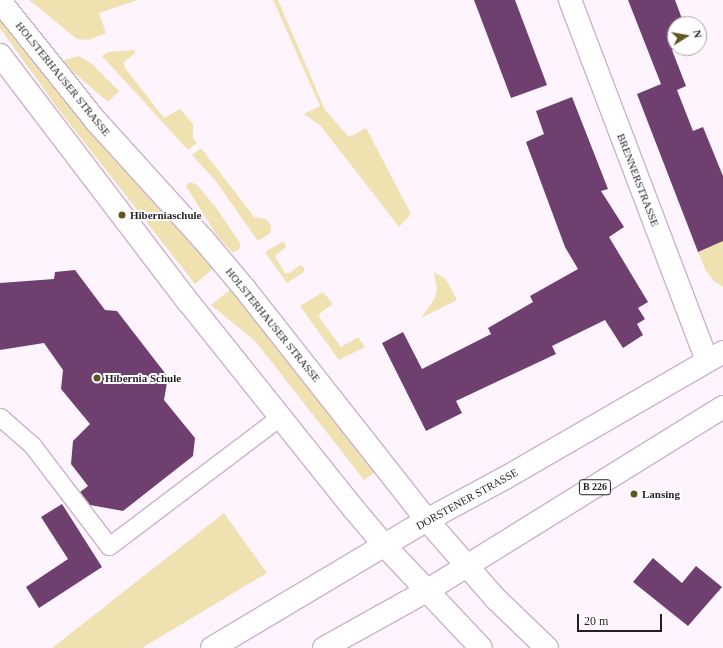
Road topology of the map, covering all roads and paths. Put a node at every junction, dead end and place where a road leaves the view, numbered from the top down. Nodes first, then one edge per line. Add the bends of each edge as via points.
1 (570, 0) edge
2 (0, 1) edge
3 (0, 55) edge
4 (715, 356) edge
5 (723, 407) edge
6 (281, 416) junction
7 (0, 417) edge
8 (427, 520) junction
9 (384, 545) junction
10 (466, 566) junction
11 (428, 590) junction
12 (212, 648) edge
13 (324, 648) edge
14 (481, 648) edge
15 (547, 648) edge

1 - 4 street, BRENNERSTRASSE
2 - 8 street, HOLSTERHAUSER STRASSE via 95,120 245,289
3 - 6 street via 190,304
4 - 8 street, DORSTENER STRASSE via 506,478
5 - 10 street, B 226
6 - 7 lane via 109,546 32,445
6 - 9 street
8 - 9 street, DORSTENER STRASSE
8 - 10 street, HOLSTERHAUSER STRASSE
9 - 11 street
9 - 12 street, DORSTENER STRASSE
10 - 11 street, B 226
10 - 15 street, HOLSTERHAUSER STRASSE
11 - 13 street, B 226
11 - 14 street

